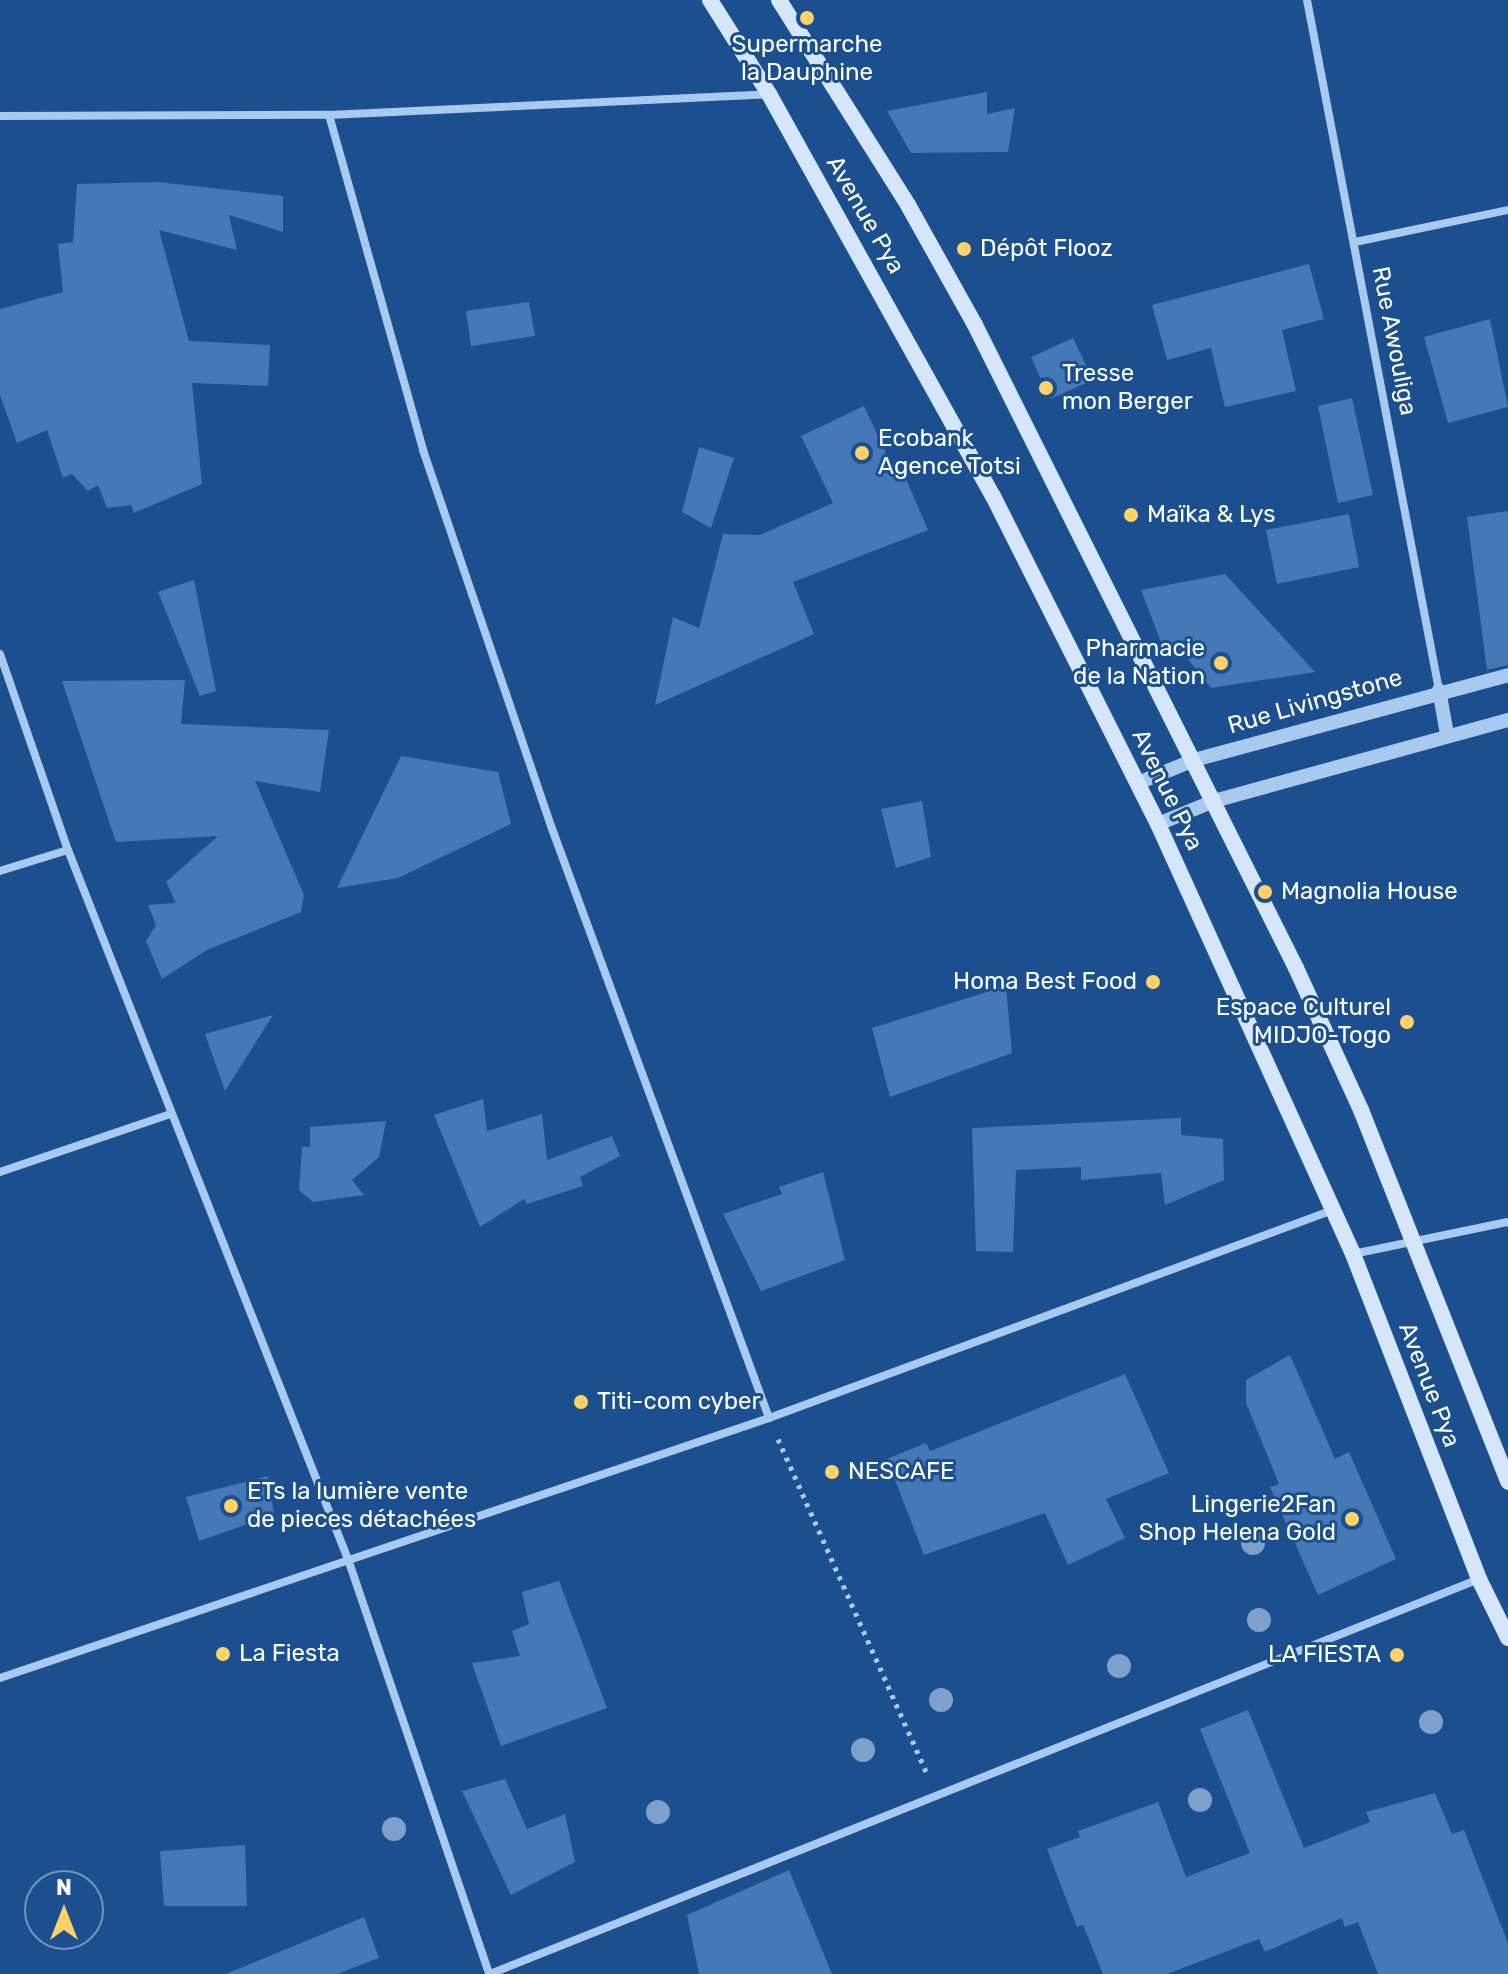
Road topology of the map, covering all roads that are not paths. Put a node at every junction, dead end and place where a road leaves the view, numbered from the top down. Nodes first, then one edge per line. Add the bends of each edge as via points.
1 (710, 0) edge
2 (779, 0) edge
3 (1307, 0) edge
4 (769, 94) junction
5 (329, 115) junction
6 (0, 116) edge
7 (1508, 210) edge
8 (1355, 242) junction
9 (0, 654) edge
10 (1508, 675) edge
11 (0, 684) edge
12 (11, 685) junction
13 (1439, 690) junction
14 (1508, 720) edge
15 (1447, 734) junction
16 (1194, 760) junction
17 (1138, 783) junction
18 (1214, 801) junction
19 (1158, 824) junction
20 (68, 850) junction
21 (0, 871) edge
22 (170, 1114) junction
23 (0, 1172) edge
24 (1333, 1210) junction
25 (1508, 1222) edge
26 (1411, 1241) junction
27 (1353, 1254) junction
28 (769, 1418) junction
29 (1508, 1482) edge
30 (349, 1562) junction
31 (1479, 1579) junction
32 (1508, 1638) edge
33 (0, 1678) edge
34 (489, 1974) edge

1 - 4 main road, Avenue Pya
2 - 16 main road, Avenue Pya via 908,205 975,325
3 - 8 street, Rue Awouliga
4 - 5 street
4 - 17 main road, Avenue Pya via 993,496
5 - 6 street
5 - 28 street via 423,450 551,826
7 - 8 street
8 - 13 street, Rue Awouliga
9 - 12 street
10 - 13 street, Rue Livingstone
11 - 12 street
12 - 20 street
13 - 15 street
13 - 16 street, Rue Livingstone
14 - 15 street
15 - 18 street
16 - 17 street, Rue Livingstone
16 - 18 main road, Avenue Pya
17 - 19 main road, Avenue Pya
18 - 19 street
18 - 26 main road, Avenue Pya via 1361,1110
19 - 24 main road, Avenue Pya
20 - 21 street
20 - 22 street
22 - 23 street
22 - 30 street
24 - 27 main road, Avenue Pya
24 - 28 street
25 - 26 street
26 - 27 street
26 - 29 main road, Avenue Pya
27 - 31 main road, Avenue Pya
28 - 30 street
30 - 33 street
30 - 34 street
31 - 32 main road, Avenue Pya
31 - 34 street

